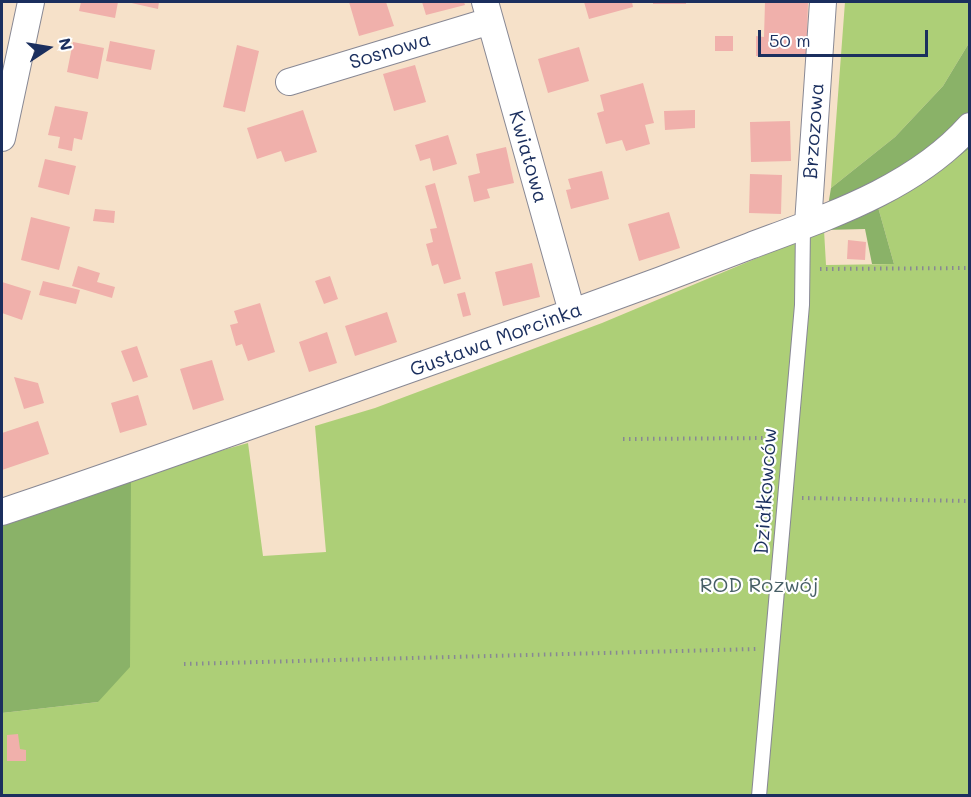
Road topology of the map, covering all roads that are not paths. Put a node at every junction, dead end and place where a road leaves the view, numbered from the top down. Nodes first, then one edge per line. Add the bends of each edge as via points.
1 (31, 2) edge
2 (824, 2) edge
3 (488, 11) edge
4 (289, 82) dead end
5 (969, 126) edge
6 (2, 138) edge
7 (805, 225) junction
8 (572, 312) junction
9 (8, 506) edge
10 (759, 795) edge

1 - 6 street
2 - 7 street, Brzozowa
3 - 4 street, Sosnowa
3 - 8 street, Kwiatowa
5 - 7 street, Gustawa Morcinka via 959,138 896,185
7 - 8 street, Gustawa Morcinka
7 - 10 lane, Działkowców via 787,497
8 - 9 street, Gustawa Morcinka via 312,406

